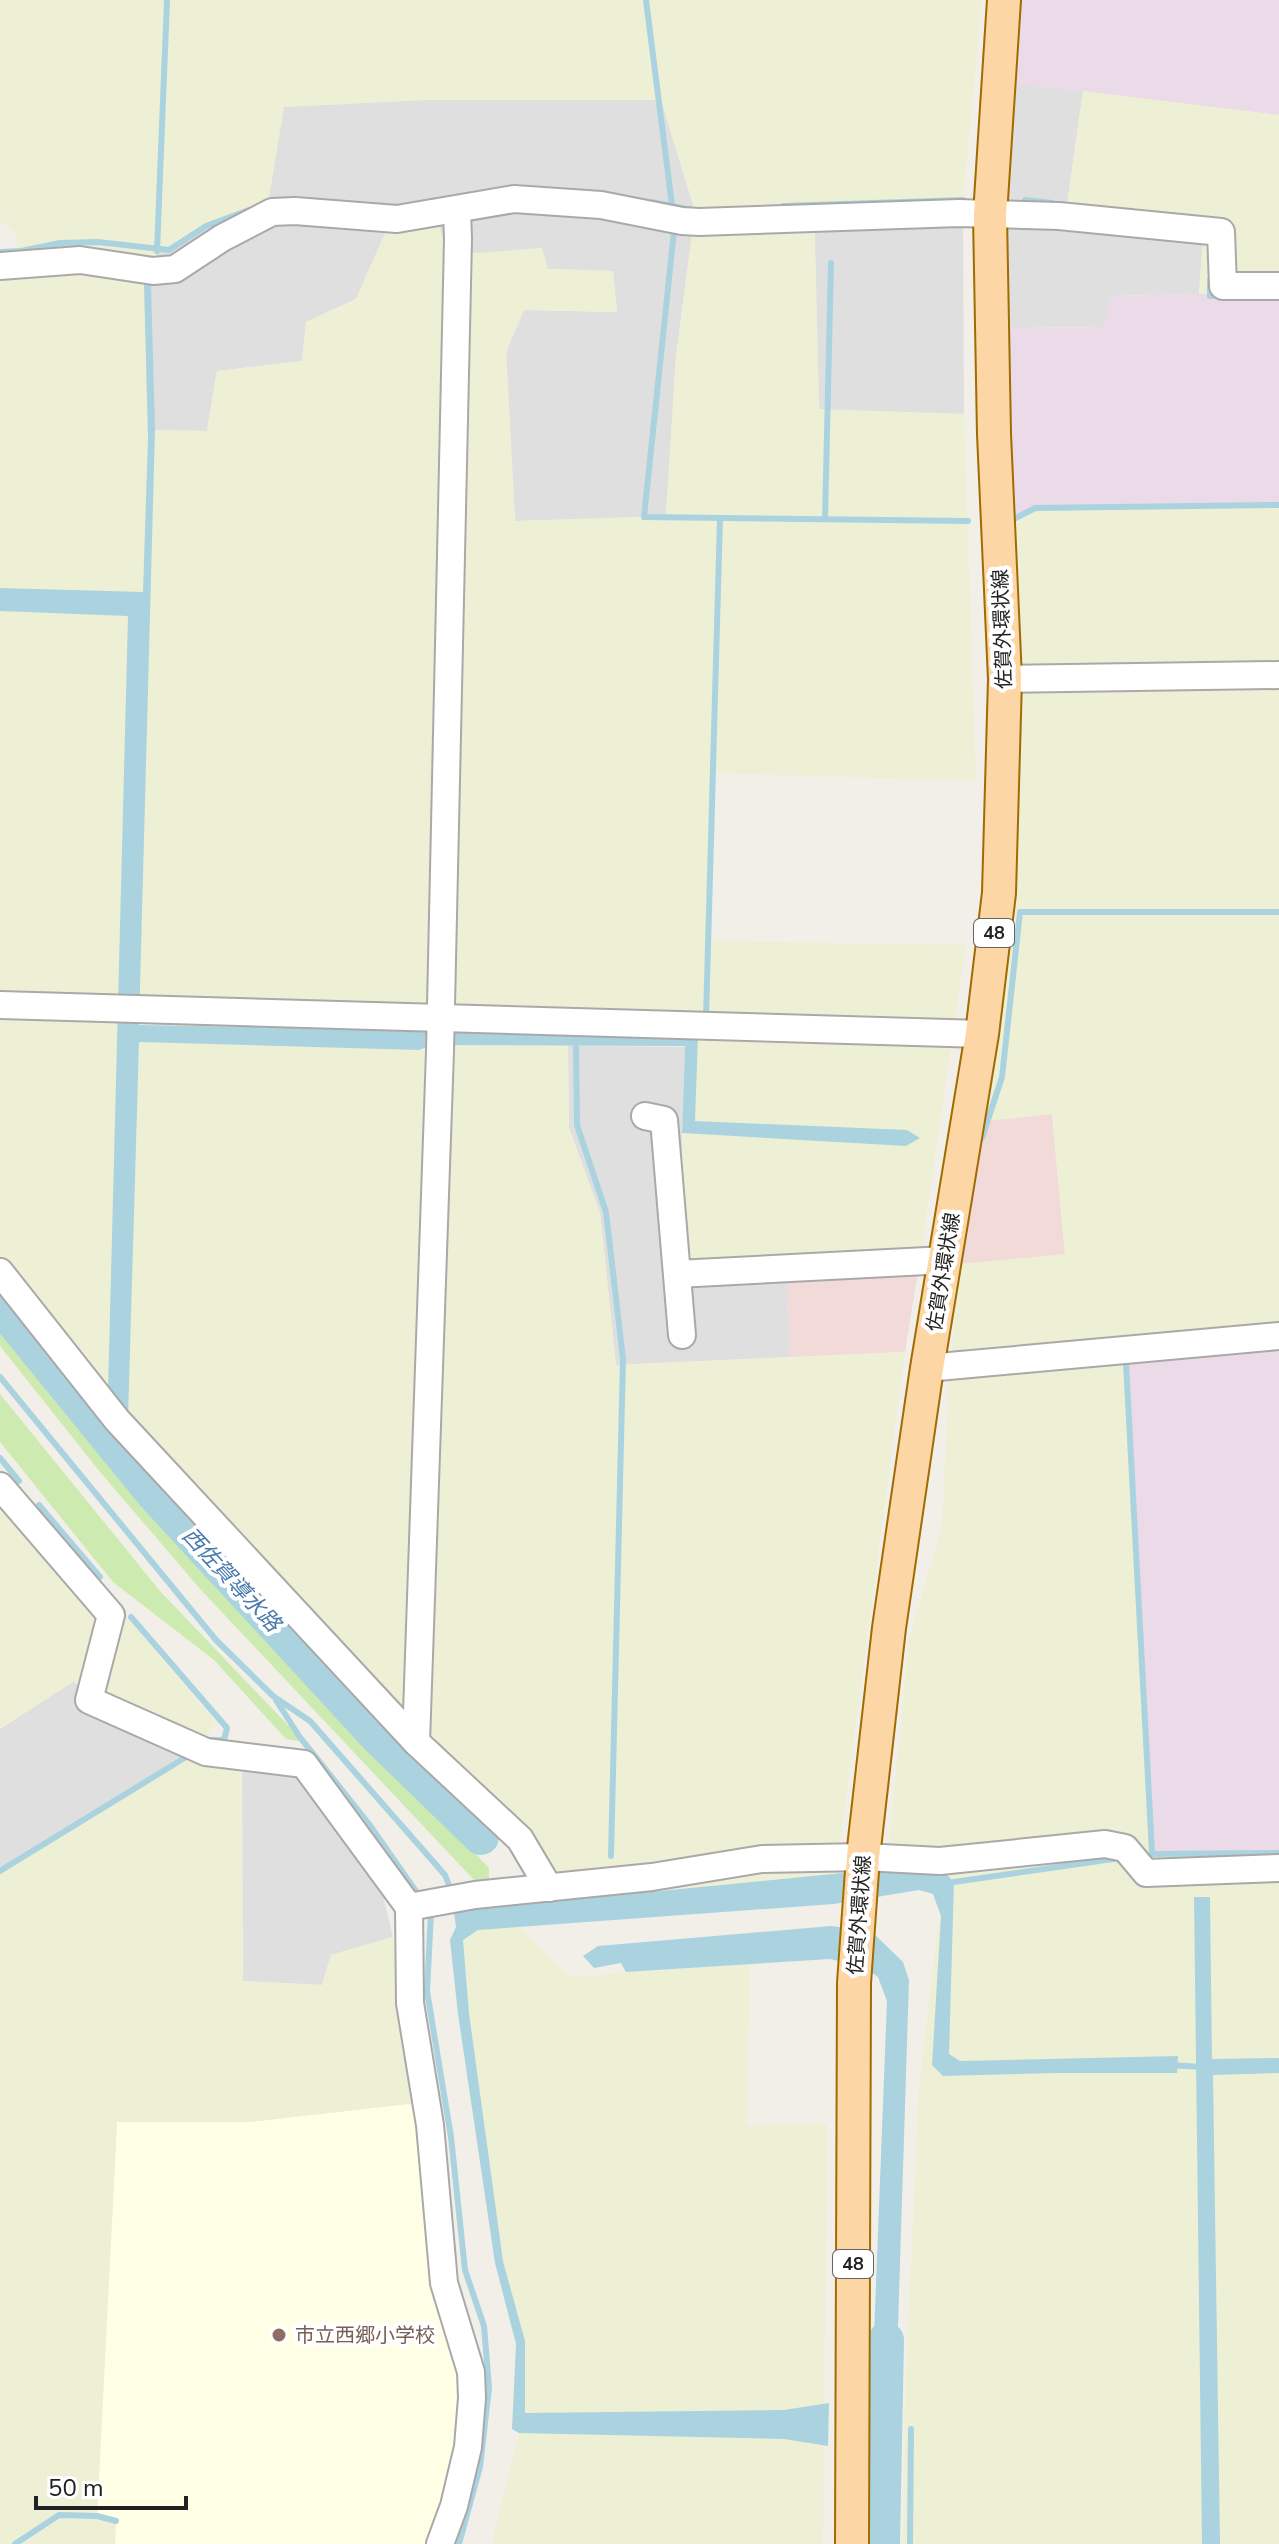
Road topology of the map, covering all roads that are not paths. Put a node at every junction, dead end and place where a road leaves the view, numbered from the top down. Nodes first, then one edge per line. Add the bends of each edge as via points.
1 (1004, 0) edge
2 (457, 210) junction
3 (990, 215) junction
4 (0, 266) edge
5 (1279, 286) edge
6 (1279, 675) edge
7 (1005, 679) junction
8 (0, 1005) edge
9 (441, 1019) junction
10 (982, 1034) junction
11 (645, 1116) dead end
12 (946, 1260) junction
13 (0, 1272) edge
14 (677, 1274) junction
15 (682, 1335) dead end
16 (1279, 1336) edge
17 (927, 1368) junction
18 (0, 1486) edge
19 (416, 1742) junction
20 (863, 1857) junction
21 (1279, 1868) edge
22 (549, 1888) junction
23 (409, 1907) junction
24 (440, 2544) edge
25 (852, 2544) edge

1 - 3 main road, 佐賀外環状線 / 48
2 - 3 street via 514,199 601,205 699,222
2 - 4 street via 397,219 272,212 175,269 153,271 80,260
2 - 9 street
3 - 5 street via 1059,216 1221,232 1223,286
3 - 7 main road, 佐賀外環状線 / 48
6 - 7 street
7 - 10 main road, 佐賀外環状線 / 48 via 999,893
8 - 9 street
9 - 10 street
9 - 19 street
10 - 12 main road, 佐賀外環状線 / 48
11 - 14 street via 664,1120
12 - 14 street
12 - 17 main road, 佐賀外環状線 / 48
13 - 19 street via 117,1420
14 - 15 street
16 - 17 street
17 - 20 main road, 佐賀外環状線 / 48
18 - 23 street via 111,1615 89,1700 206,1752 304,1764
19 - 22 street via 520,1839
20 - 21 street via 940,1861 1105,1844 1131,1857 1146,1873
20 - 22 street via 762,1859
20 - 25 main road, 佐賀外環状線 / 48 via 854,1983
22 - 23 street
23 - 24 street via 410,2003 430,2125 444,2283 471,2372 468,2447

